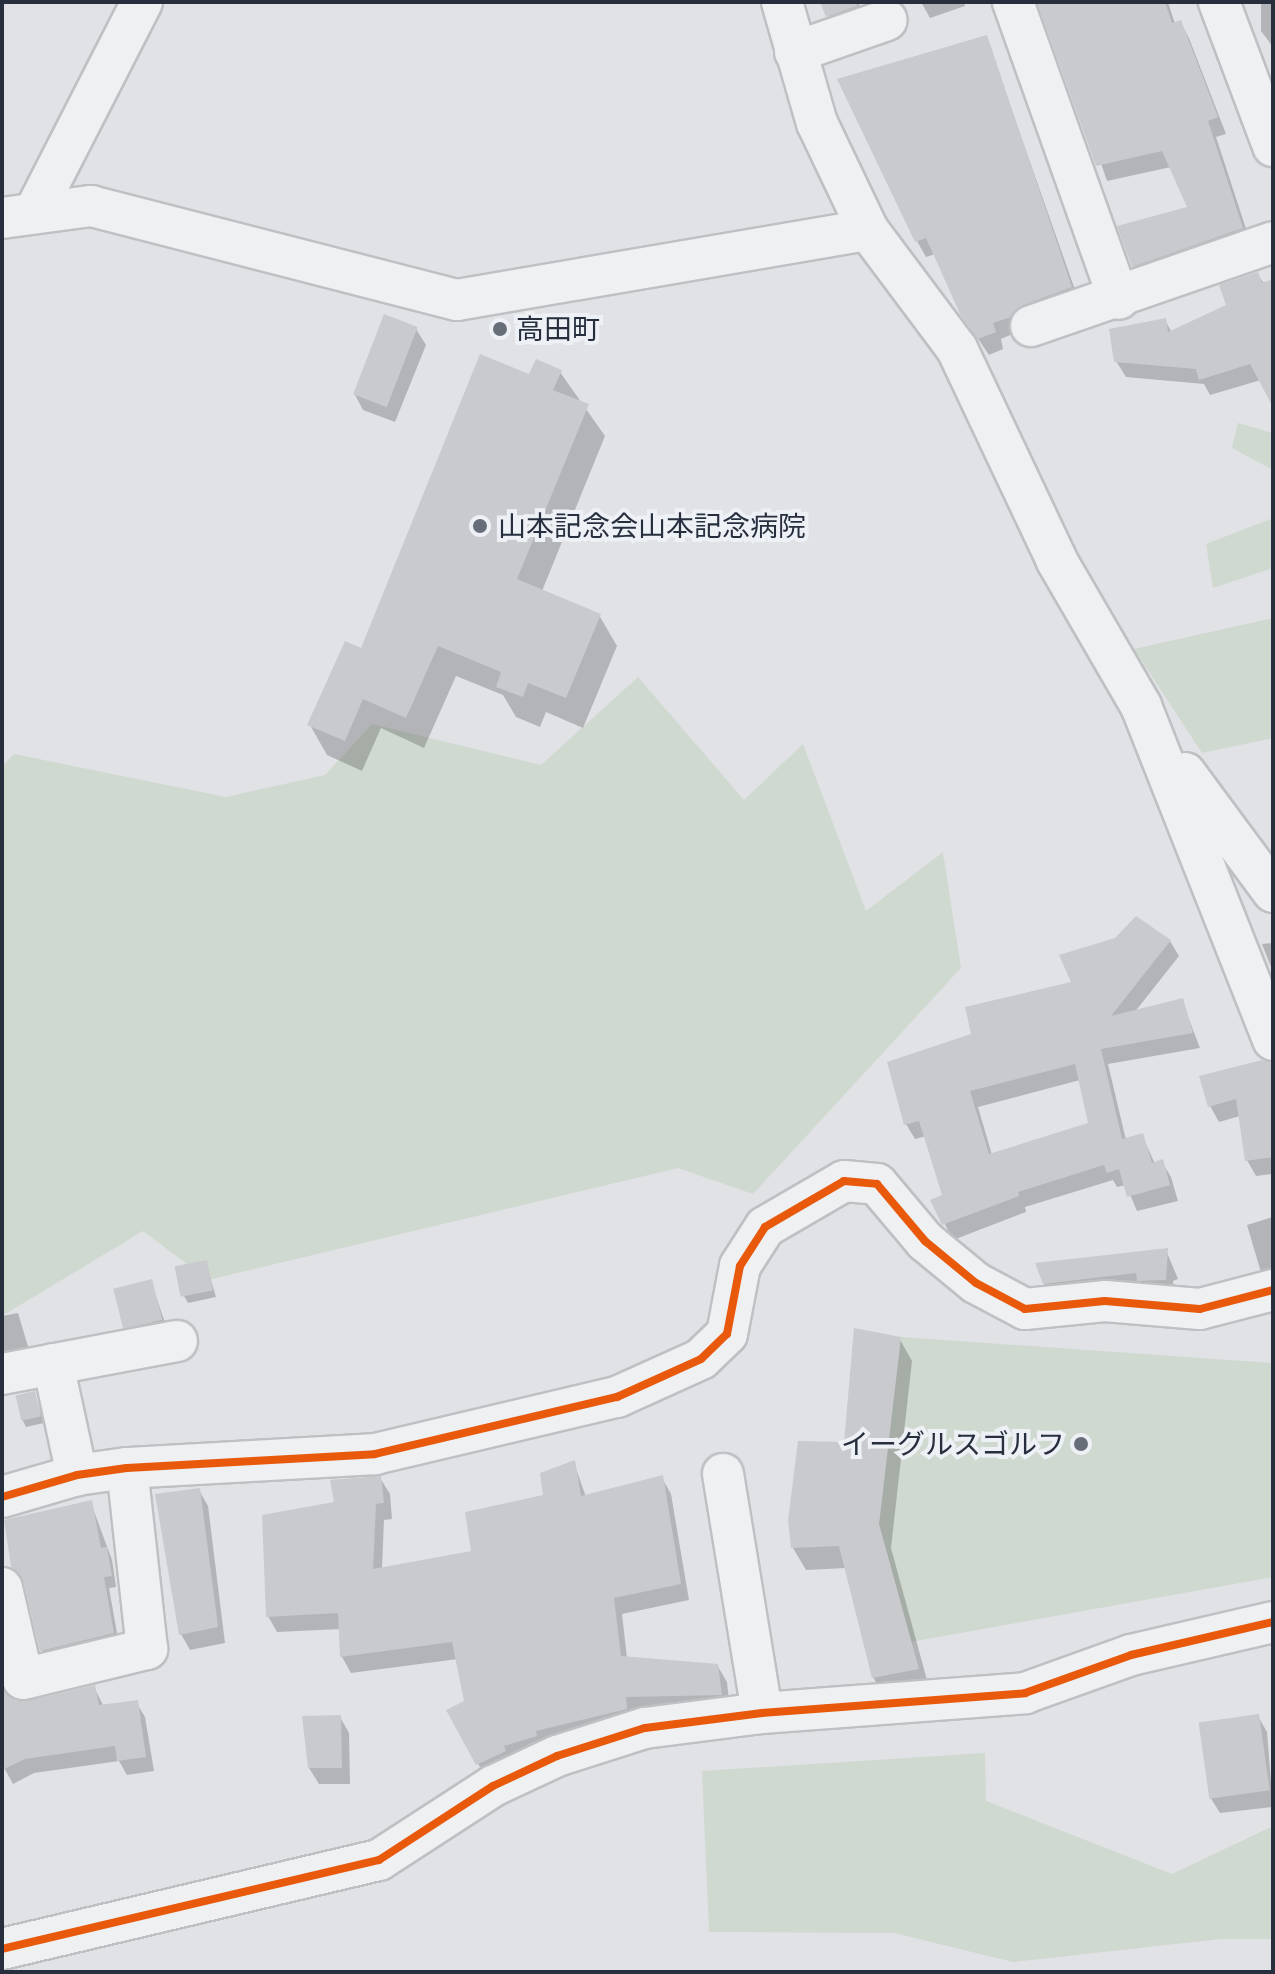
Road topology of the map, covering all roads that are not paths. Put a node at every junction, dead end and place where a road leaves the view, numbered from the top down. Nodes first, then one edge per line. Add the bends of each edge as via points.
1 (142, 2) edge
2 (782, 2) edge
3 (1013, 2) edge
4 (1219, 2) edge
5 (887, 20) dead end
6 (795, 52) junction
7 (1270, 131) edge
8 (18, 215) edge
9 (868, 230) junction
10 (1273, 242) edge
11 (1119, 299) junction
12 (1031, 326) dead end
13 (1141, 706) junction
14 (1273, 892) edge
15 (1273, 1040) edge
16 (1273, 1290) edge
17 (177, 1341) dead end
18 (53, 1364) junction
19 (2, 1374) edge
20 (127, 1468) junction
21 (723, 1474) dead end
22 (77, 1475) junction
23 (2, 1497) edge
24 (2, 1588) edge
25 (1273, 1622) edge
26 (762, 1713) junction
27 (2, 1949) edge

1 - 8 street
2 - 6 street
3 - 11 street
4 - 7 street
5 - 6 street
6 - 9 street via 817,123
8 - 9 street via 91,206 457,300
9 - 13 street via 957,349 1057,561
10 - 11 street
11 - 12 street
13 - 14 street
13 - 15 street
16 - 20 street via 1200,1309 1105,1301 1025,1309 976,1283 925,1241 877,1184 844,1181 765,1227 740,1266 727,1334 701,1359 672,1376 617,1397 375,1454
17 - 18 street
18 - 19 street
18 - 22 street
20 - 22 street
20 - 24 street via 147,1649 23,1679
21 - 26 street
22 - 23 street
25 - 26 street via 1131,1655 1025,1693
26 - 27 street via 645,1728 557,1756 493,1786 379,1860

